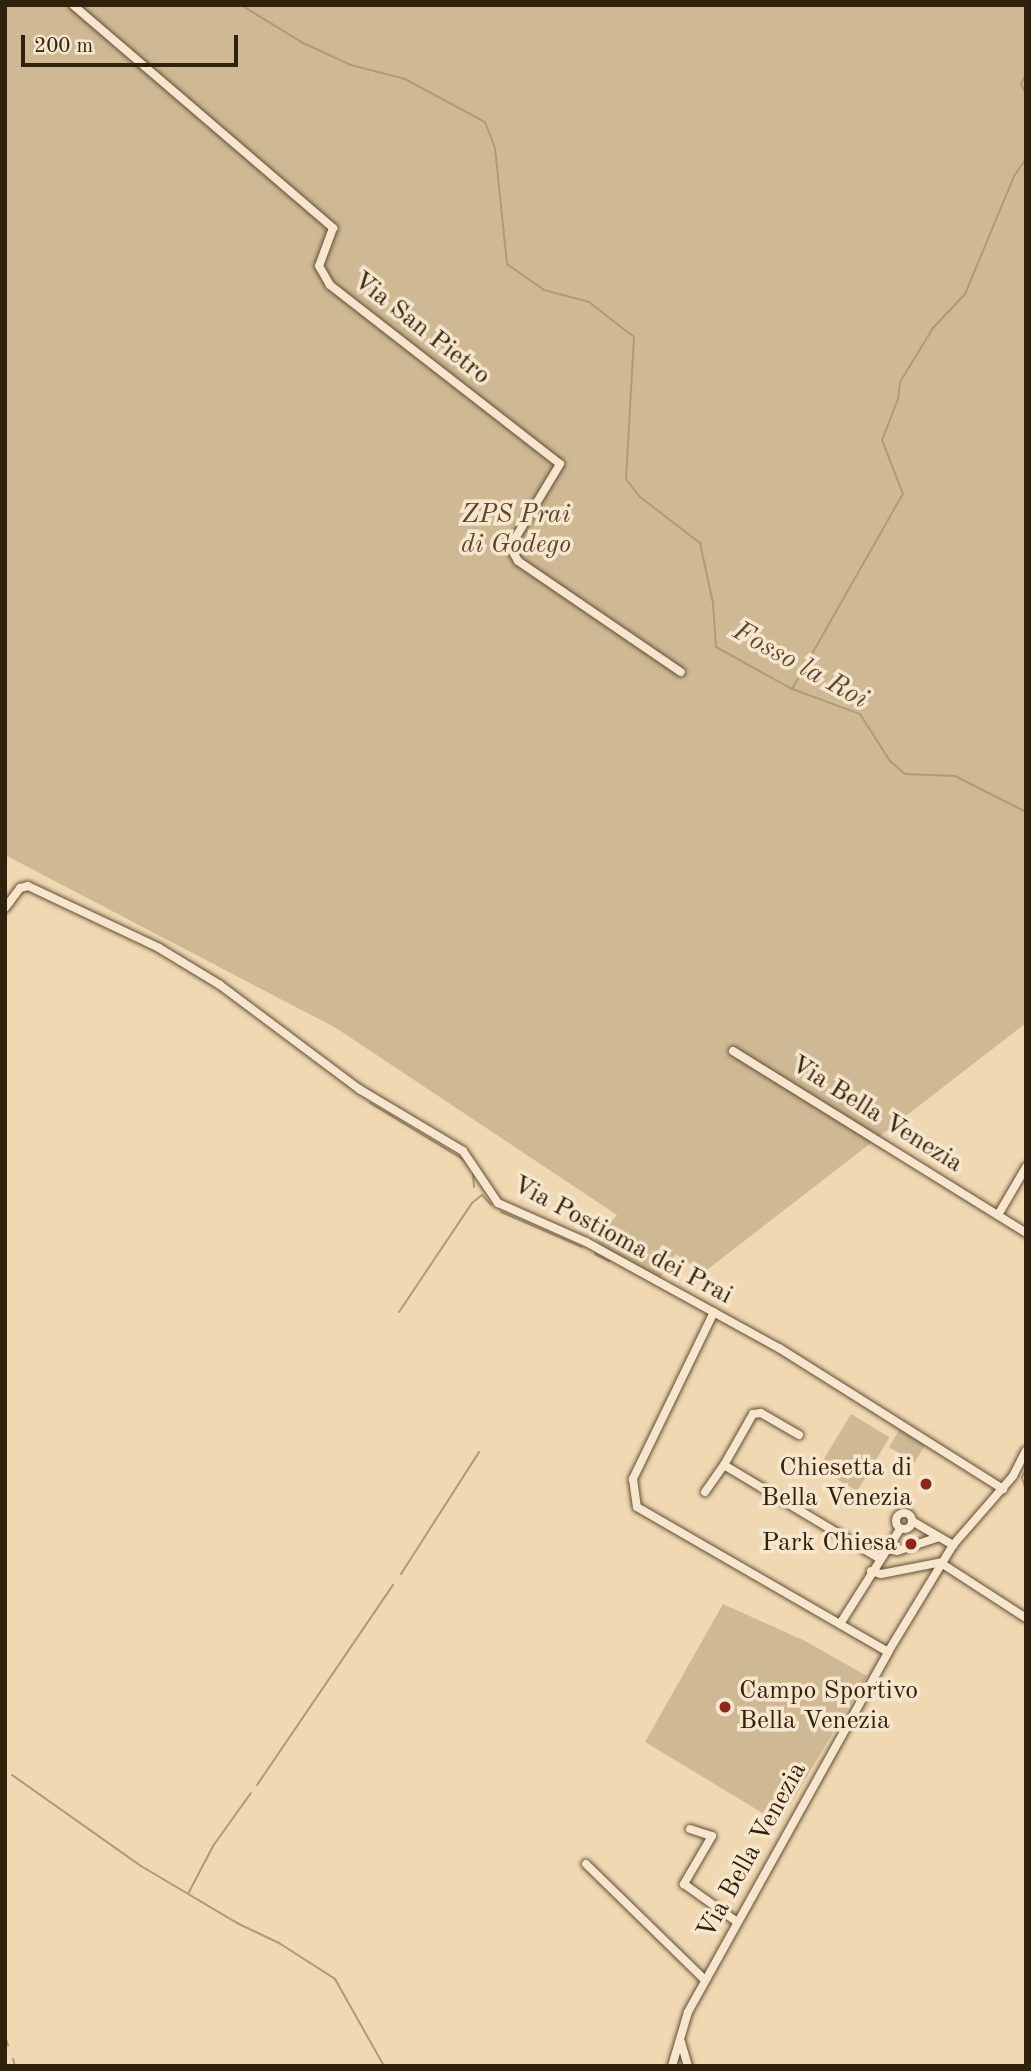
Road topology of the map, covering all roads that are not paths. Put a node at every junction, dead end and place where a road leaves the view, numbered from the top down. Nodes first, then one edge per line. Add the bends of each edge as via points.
1 (73, 5) edge
2 (681, 672) dead end
3 (5, 908) edge
4 (733, 1051) dead end
5 (1026, 1167) edge
6 (998, 1215) junction
7 (1026, 1233) edge
8 (714, 1312) junction
9 (799, 1435) dead end
10 (1025, 1453) edge
11 (724, 1465) junction
12 (1003, 1489) junction
13 (705, 1492) dead end
14 (912, 1521) junction
15 (900, 1529) junction
16 (939, 1537) junction
17 (953, 1545) junction
18 (885, 1549) junction
19 (879, 1558) junction
20 (942, 1563) junction
21 (871, 1570) junction
22 (1026, 1618) edge
23 (840, 1624) junction
24 (888, 1652) junction
25 (690, 1829) dead end
26 (586, 1864) dead end
27 (737, 1922) junction
28 (705, 1980) junction
29 (680, 2028) junction
30 (672, 2066) edge
31 (688, 2066) edge

1 - 2 street, Via San Pietro via 333,228 319,266 330,285 560,464 510,547 517,561
3 - 8 street, Via Postioma dei Prai via 24,886 149,943 220,985 359,1089 463,1151 498,1203 586,1242
4 - 6 street, Via Bella Venezia
5 - 6 street
6 - 7 street, Via Bella Venezia
8 - 12 street, Via Postioma dei Prai via 832,1380
8 - 23 street via 633,1479 634,1500 648,1516
9 - 11 street via 761,1413 753,1414
10 - 12 street, Via Bella Venezia
11 - 13 street
11 - 19 street
12 - 17 street, Via Bella Venezia
14 - 15 street via 909,1528
14 - 15 street via 907,1513 900,1513 895,1522
14 - 16 street
15 - 18 street
16 - 17 street
16 - 18 street via 897,1552
17 - 20 street, Via Bella Venezia
18 - 19 street
19 - 21 street
20 - 21 street via 881,1574
20 - 22 street
20 - 24 street, Via Bella Venezia
21 - 23 street
23 - 24 street
24 - 27 street, Via Bella Venezia
25 - 27 street via 712,1836 684,1884
26 - 28 street
27 - 28 street, Via Bella Venezia
28 - 29 street, Via Bella Venezia
29 - 30 street, Via Bella Venezia
29 - 31 street

